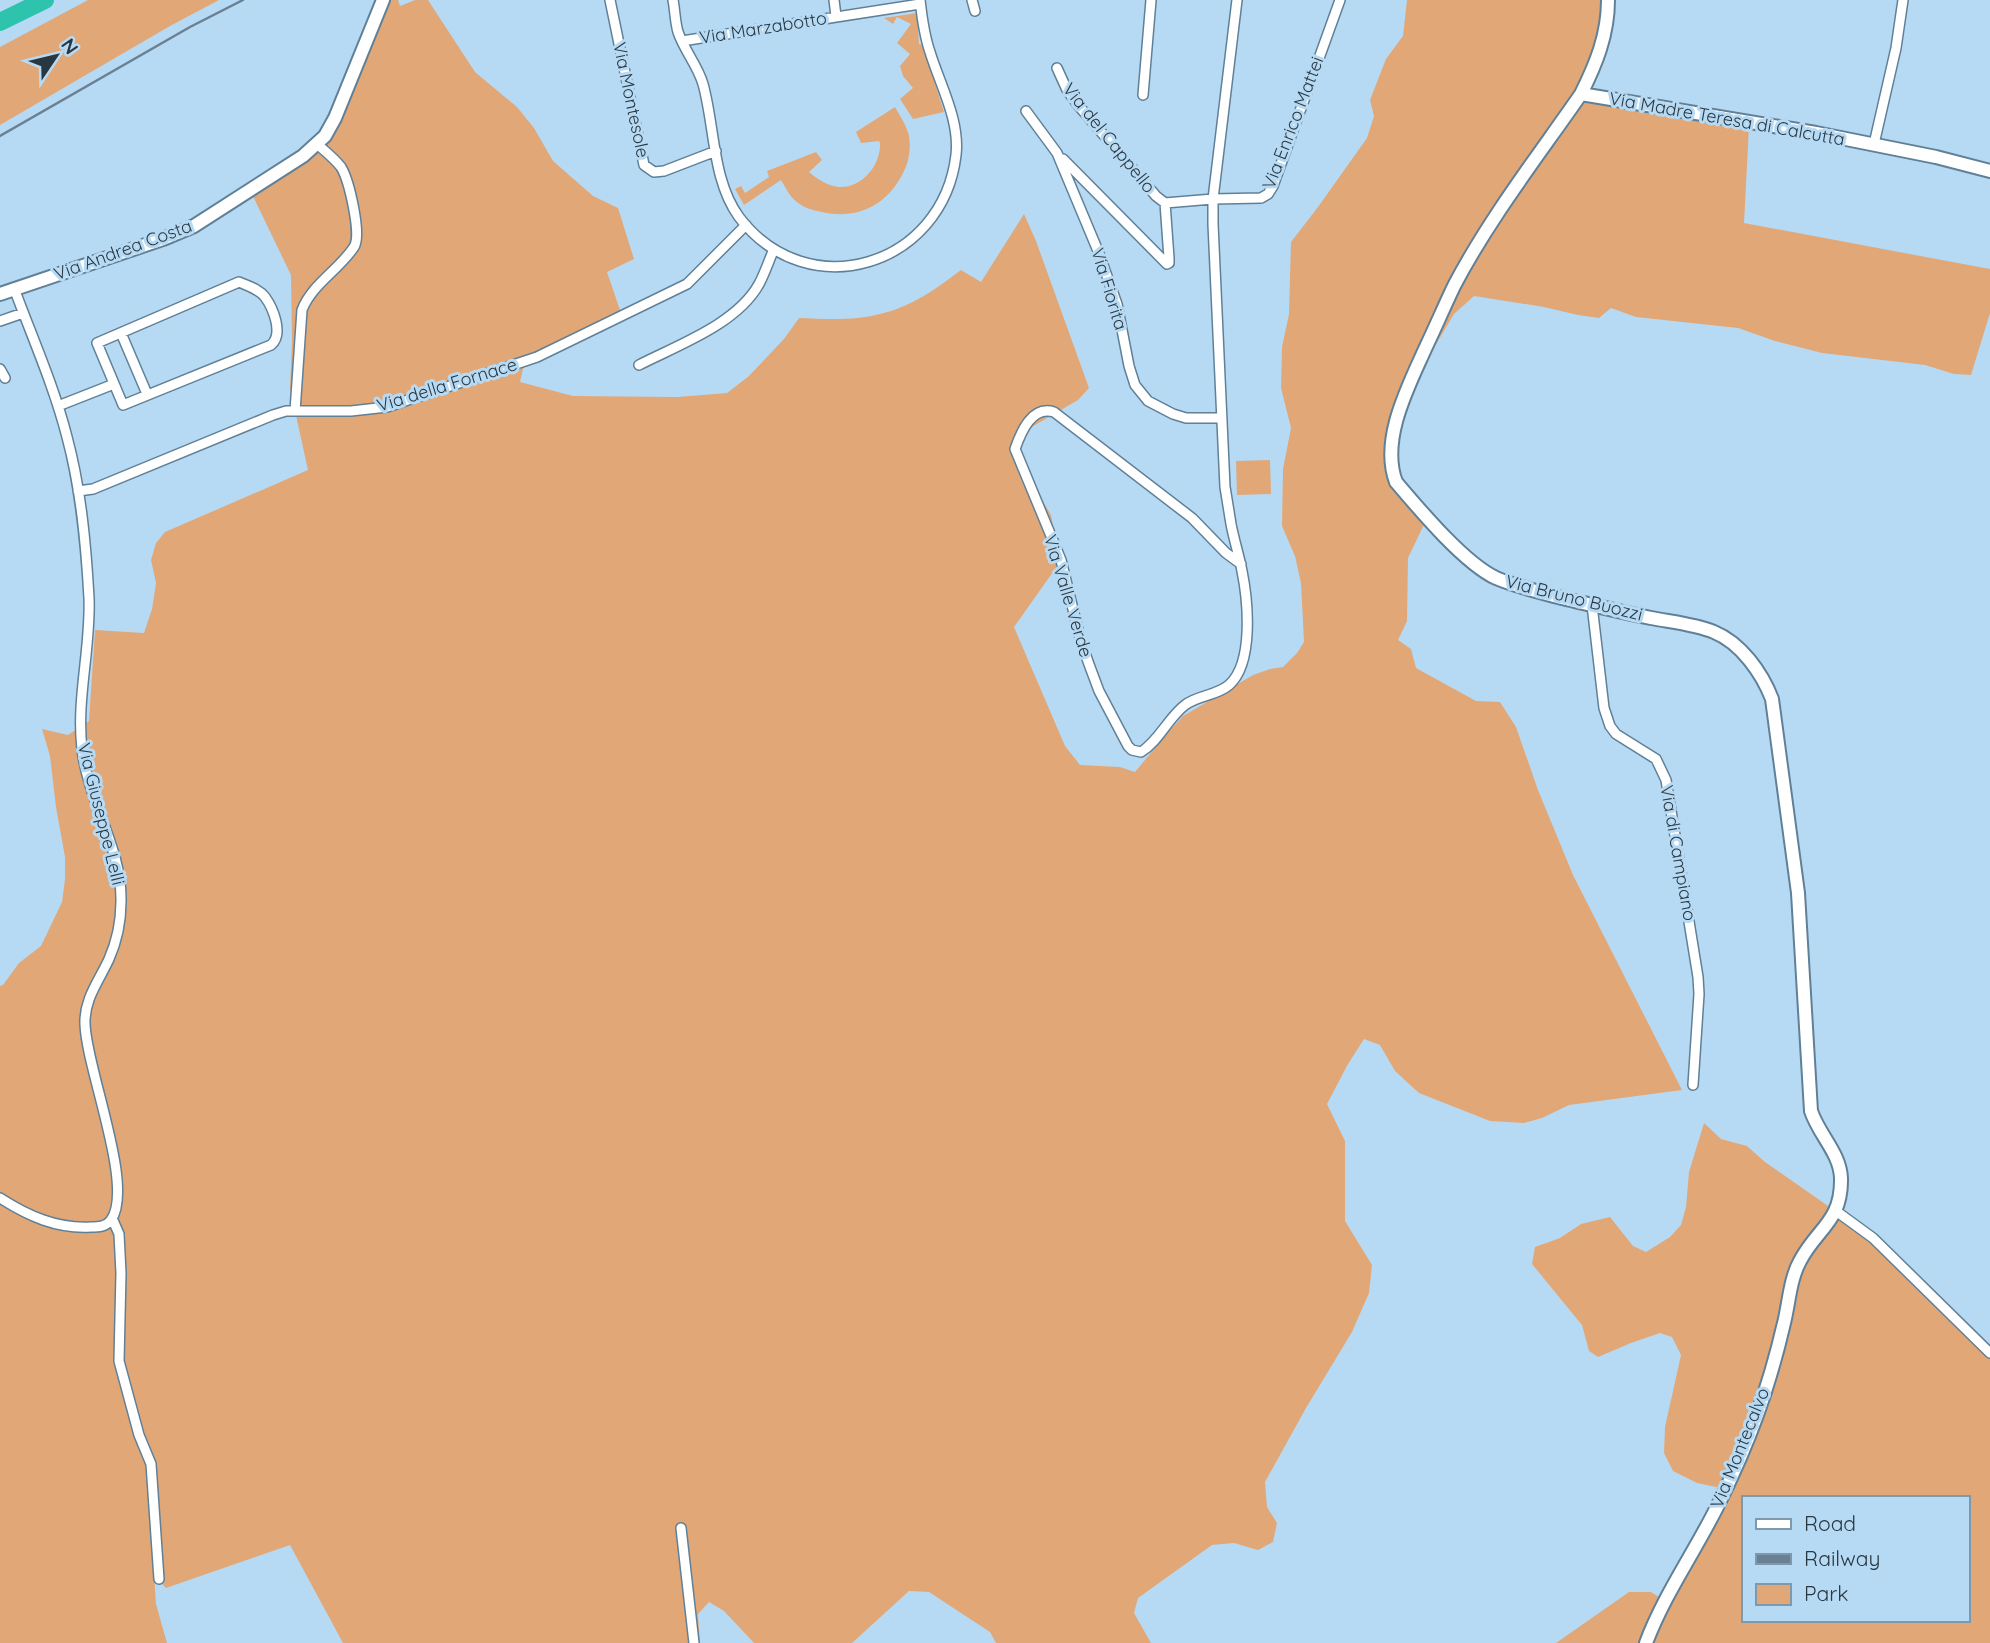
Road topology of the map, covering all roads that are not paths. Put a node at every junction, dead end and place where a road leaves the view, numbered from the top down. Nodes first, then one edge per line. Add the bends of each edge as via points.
1 (383, 0) edge
2 (610, 0) edge
3 (673, 0) edge
4 (834, 0) edge
5 (972, 0) edge
6 (1151, 0) edge
7 (1237, 0) edge
8 (1340, 0) edge
9 (1608, 0) edge
10 (1903, 0) edge
11 (920, 2) edge
12 (975, 11) dead end
13 (836, 16) junction
14 (682, 41) junction
15 (1057, 68) dead end
16 (1143, 94) dead end
17 (1581, 94) junction
18 (1026, 111) dead end
19 (317, 144) junction
20 (1874, 144) junction
21 (716, 151) junction
22 (1057, 153) junction
23 (1990, 171) edge
24 (1213, 199) junction
25 (1166, 203) junction
26 (746, 225) junction
27 (774, 249) junction
28 (14, 288) junction
29 (0, 295) edge
30 (23, 313) junction
31 (0, 321) edge
32 (121, 333) junction
33 (639, 365) dead end
34 (0, 369) edge
35 (5, 378) dead end
36 (114, 384) junction
37 (147, 394) junction
38 (58, 407) junction
39 (295, 411) junction
40 (1222, 418) junction
41 (78, 491) junction
42 (1241, 564) junction
43 (1592, 605) junction
44 (1693, 1085) dead end
45 (0, 1198) edge
46 (1836, 1211) junction
47 (112, 1218) junction
48 (1990, 1353) edge
49 (681, 1528) dead end
50 (159, 1579) dead end
51 (694, 1643) edge
52 (1646, 1643) edge

1 - 19 street, Via Andrea Costa via 335,118
2 - 21 street, Via Montesole via 644,165 654,172 664,171
3 - 14 street, Via Marzabotto
4 - 13 street
5 - 12 street
6 - 16 street
7 - 24 street, Via Valle Verde
8 - 24 street, Via Enrico Mattei via 1268,194
9 - 17 street, Via Bruno Buozzi via 1600,53
10 - 20 street
11 - 13 street, Via Marzabotto
11 - 27 street, Via Marzabotto via 929,50 956,134 952,178 942,204 912,240 867,263 844,267 816,264
13 - 14 street, Via Marzabotto
14 - 21 street, Via Marzabotto via 703,81
15 - 25 street, Via del Cappello via 1078,105
17 - 20 street, Via Madre Teresa di Calcutta
17 - 43 street, Via Bruno Buozzi via 1454,286 1409,383 1391,456 1396,482 1478,567 1514,585
18 - 22 street, Via Fiorita
19 - 28 street, Via Andrea Costa via 194,226
19 - 39 street via 342,169 358,237 354,248 310,295 302,310
20 - 23 street, Via Madre Teresa di Calcutta
21 - 26 street, Via Marzabotto via 725,192
22 - 25 street, Via del Cappello via 1167,264
22 - 40 street, Via Fiorita via 1117,304 1135,385 1148,401 1173,414
24 - 25 street, Via del Cappello
24 - 40 street, Via Valle Verde
26 - 27 street, Via Marzabotto
26 - 39 street, Via della Fornace via 687,284 537,357 387,407
27 - 33 street via 759,284 738,309 705,332
28 - 29 street, Via Andrea Costa
28 - 30 street, Via Giuseppe Lelli
30 - 31 street
30 - 38 street, Via Giuseppe Lelli
32 - 36 street via 97,343
32 - 37 street
32 - 37 street via 239,282 265,297 278,334 271,345
34 - 35 street
36 - 37 street via 123,405
36 - 38 street
38 - 41 street, Via Giuseppe Lelli
39 - 41 street, Via della Fornace via 273,415 93,489
40 - 42 street, Via Valle Verde via 1225,487
41 - 47 street, Via Giuseppe Lelli via 89,602 82,751 118,866 121,894 117,939 88,999 84,1022 115,1163 117,1196
42 - 42 street, Via Valle Verde via 1246,636 1244,658 1235,678 1220,691 1184,706 1145,749 1132,750 1099,691 1081,642 1061,560 1015,449 1025,428 1037,413 1054,412 1175,504
43 - 44 street, Via di Campiano via 1610,726 1656,759 1666,780 1698,976
43 - 46 street, Via Bruno Buozzi via 1715,632 1737,648 1767,686 1798,893 1811,1111 1840,1168
45 - 47 street via 53,1224 100,1227
46 - 48 street via 1873,1238
46 - 52 street, Via Montecalvo via 1800,1261 1757,1415 1717,1507
47 - 50 street via 119,1234 121,1273 119,1361 151,1464
49 - 51 street

